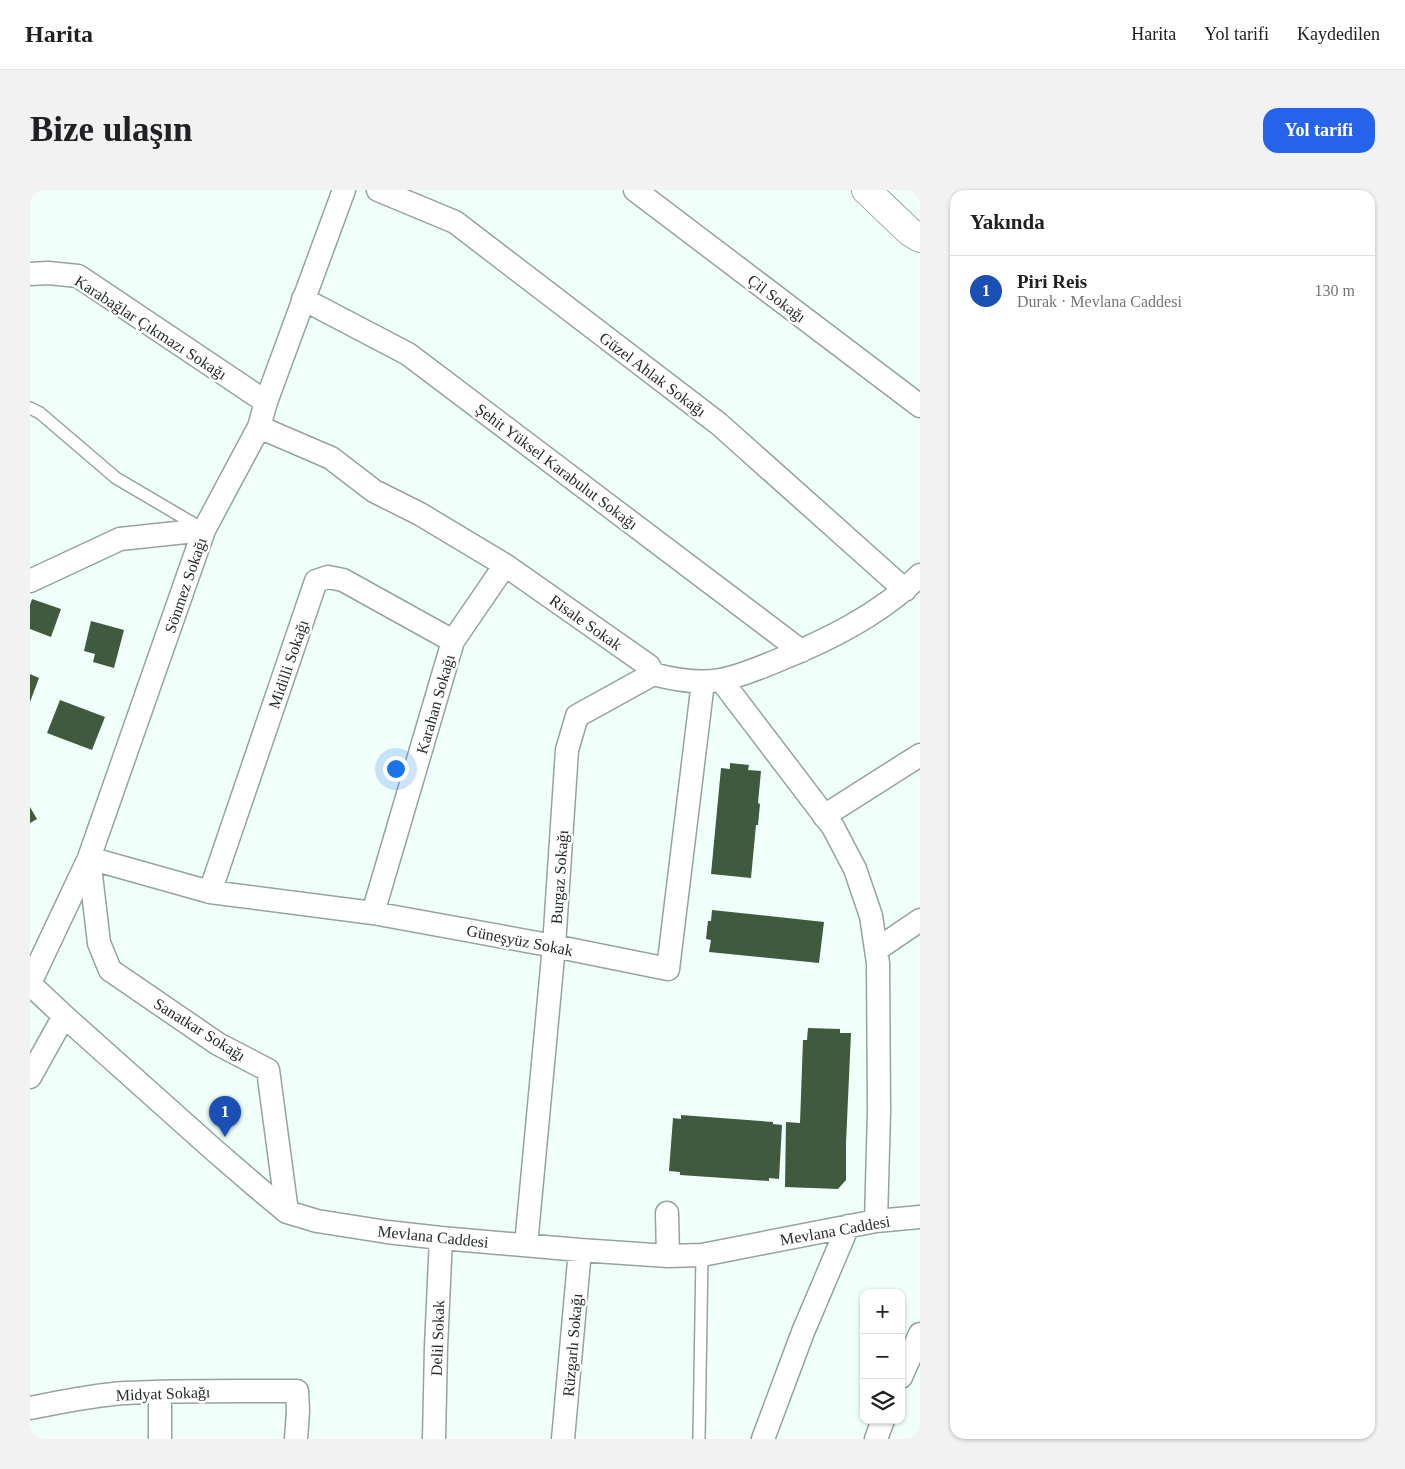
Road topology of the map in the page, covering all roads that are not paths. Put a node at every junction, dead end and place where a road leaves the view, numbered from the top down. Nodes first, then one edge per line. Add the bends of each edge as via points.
1 (344, 190) edge
2 (378, 190) edge
3 (635, 190) edge
4 (866, 190) edge
5 (920, 238) edge
6 (30, 274) edge
7 (303, 299) junction
8 (266, 402) junction
9 (920, 406) edge
10 (30, 408) edge
11 (259, 427) junction
12 (204, 530) junction
13 (506, 565) junction
14 (30, 581) edge
15 (912, 582) edge
16 (453, 641) junction
17 (800, 651) junction
18 (653, 674) junction
19 (712, 681) junction
20 (920, 755) edge
21 (824, 816) junction
22 (89, 858) junction
23 (210, 892) junction
24 (373, 913) junction
25 (920, 920) edge
26 (554, 946) junction
27 (876, 950) junction
28 (30, 984) edge
29 (64, 1016) junction
30 (30, 1076) edge
31 (287, 1212) junction
32 (667, 1213) dead end
33 (920, 1217) edge
34 (876, 1221) junction
35 (848, 1226) junction
36 (441, 1238) junction
37 (526, 1245) junction
38 (580, 1250) junction
39 (702, 1255) junction
40 (668, 1256) junction
41 (920, 1334) edge
42 (905, 1368) edge
43 (160, 1392) junction
44 (30, 1408) edge
45 (882, 1424) edge
46 (160, 1439) edge
47 (296, 1439) edge
48 (434, 1439) edge
49 (564, 1439) edge
50 (699, 1439) edge
51 (763, 1439) edge
52 (876, 1439) edge

1 - 7 street, Sönmez Sokağı
2 - 15 street, Güzel Ahlak Sokağı via 455,222 719,424
3 - 9 street, Çil Sokağı
4 - 5 street
6 - 8 street, Karabağlar Çıkmazı Sokağı via 78,276
7 - 8 street, Sönmez Sokağı
7 - 17 street, Şehit Yüksel Karabulut Sokağı via 408,354
8 - 11 street, Sönmez Sokağı
10 - 12 lane via 116,478
11 - 12 street, Sönmez Sokağı
11 - 13 street, Risale Sokak via 331,458 374,491
12 - 14 street via 120,540
12 - 22 street, Sönmez Sokağı
13 - 16 street, Karahan Sokağı
13 - 18 street, Risale Sokak via 649,666
15 - 17 street via 883,607
16 - 23 street, Midilli Sokağı via 343,580 328,577 316,581
16 - 24 street, Karahan Sokağı
17 - 19 street via 753,670
18 - 19 street via 674,680
18 - 26 street, Burgaz Sokağı via 577,716 568,750
19 - 21 street
19 - 26 street, Güneşyüz Sokak via 668,969
20 - 21 street
21 - 27 street via 855,869 871,916
22 - 23 street, Güneşyüz Sokak
22 - 28 street, Sönmez Sokağı
22 - 31 street, Sanatkar Sokağı via 99,943 110,970 218,1044 268,1070
23 - 24 street, Güneşyüz Sokak
24 - 26 street, Güneşyüz Sokak
25 - 27 street
26 - 37 street, Burgaz Sokağı
27 - 34 street via 879,1111
28 - 29 street, Mevlana Caddesi
29 - 30 street
29 - 31 street, Mevlana Caddesi
31 - 36 street, Mevlana Caddesi via 317,1221
32 - 40 street
33 - 34 street, Mevlana Caddesi
34 - 35 street, Mevlana Caddesi
35 - 39 street, Mevlana Caddesi
35 - 51 street via 803,1332
36 - 37 street, Mevlana Caddesi
36 - 48 street, Delil Sokak
37 - 38 street, Mevlana Caddesi
38 - 40 street, Mevlana Caddesi
38 - 49 street, Rüzgarlı Sokağı
39 - 40 street, Mevlana Caddesi
39 - 50 lane
41 - 42 street
43 - 44 street, Midyat Sokağı via 63,1401
43 - 46 street
43 - 47 street, Midyat Sokağı via 297,1391
45 - 52 street

